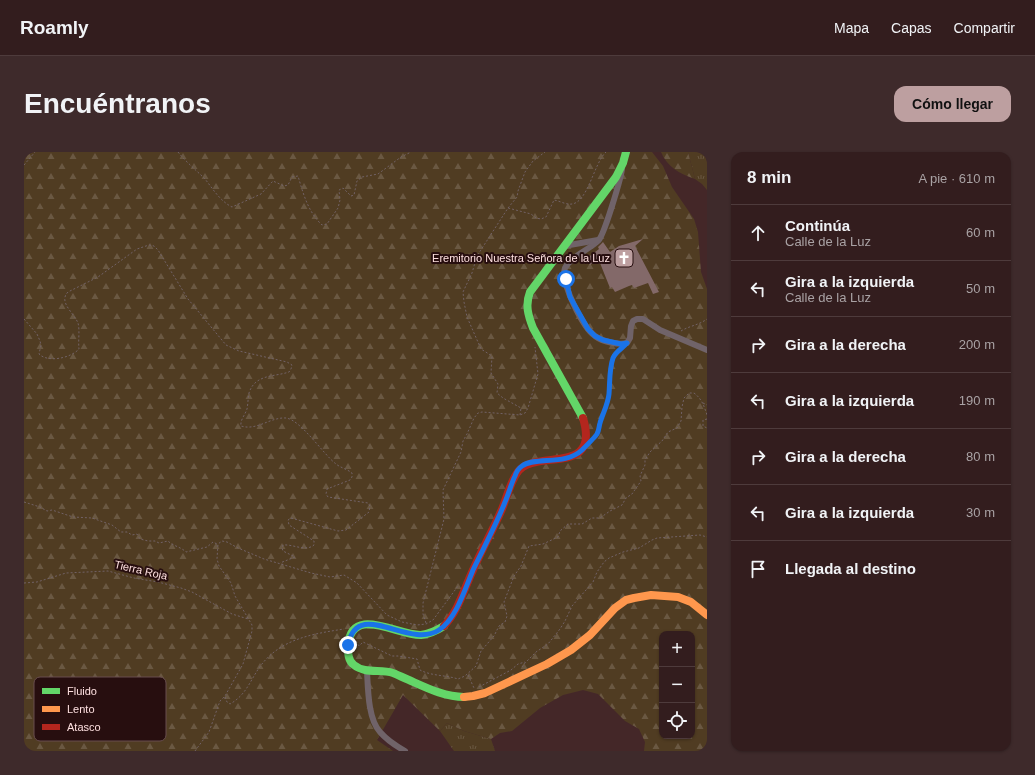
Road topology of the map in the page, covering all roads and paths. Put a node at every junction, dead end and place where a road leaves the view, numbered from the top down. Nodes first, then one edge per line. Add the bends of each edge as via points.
1 (35, 152) edge
2 (178, 152) edge
3 (411, 152) edge
4 (545, 152) edge
5 (606, 152) edge
6 (626, 152) edge
7 (623, 163) junction
8 (24, 164) edge
9 (508, 208) junction
10 (600, 240) junction
11 (564, 246) junction
12 (24, 319) edge
13 (707, 319) edge
14 (674, 336) junction
15 (534, 341) dead end
16 (618, 350) dead end
17 (707, 350) edge
18 (703, 402) junction
19 (707, 405) edge
20 (520, 415) junction
21 (707, 415) edge
22 (707, 419) edge
23 (707, 428) edge
24 (586, 445) junction
25 (24, 502) edge
26 (707, 537) edge
27 (218, 544) junction
28 (280, 563) junction
29 (461, 582) dead end
30 (24, 583) edge
31 (707, 615) edge
32 (249, 619) junction
33 (426, 624) junction
34 (353, 631) junction
35 (526, 661) junction
36 (367, 671) junction
37 (468, 674) junction
38 (518, 677) junction
39 (225, 696) junction
40 (195, 751) edge
41 (405, 751) edge

1 - 8 path
2 - 3 path via 226,204 232,207 261,194 273,181 284,186 288,185 292,177 298,176 309,206 322,225 327,224 338,208 339,190 343,188 351,196 354,195 357,181 362,177 378,174
4 - 9 path via 533,161 525,172 517,197
5 - 9 path via 588,188 576,204 570,205 554,200 546,217 541,219
6 - 7 street
7 - 10 street
7 - 11 street via 616,177
9 - 20 path via 477,256 463,292 480,349 492,356 491,373 498,384 498,393 521,408
10 - 11 street
10 - 14 street via 568,264 564,270 570,297 588,329 603,340 627,343 633,321 643,319
11 - 24 street via 530,292 526,305 527,314 534,328 583,418 587,434
12 - 28 path via 37,334 41,345 39,354 42,357 46,359 76,353 79,349 78,323 67,306 64,298 66,294 149,244 158,250 188,299 226,345 239,351 287,362 292,366 289,372 267,376 256,382 250,392 241,426 252,427 287,418 293,421 336,464 352,473 350,480 327,489 326,494 368,503 370,506 369,512 346,530 338,531 291,518 288,520 289,525 314,541 314,545 307,548 283,545 283,551 295,557
13 - 14 path
14 - 17 street
15 - 20 path via 538,374 528,408
16 - 24 path via 613,358 610,373 607,406 597,435
18 - 19 path
18 - 21 path
18 - 37 path via 694,393 688,393 684,398 681,421 677,428 668,432 644,460 640,481 622,505 600,518 592,518 582,524 568,524 560,531 558,537 543,544 529,546 504,602 507,616 505,622 499,626 481,651 476,666
20 - 33 path via 478,413 463,440 461,452 443,490 444,519 423,603
22 - 23 path via 703,420 702,426
24 - 34 street via 569,457 522,466 514,476 506,501 461,599 451,618 441,629 422,636 376,624 364,624
25 - 27 path via 47,511 99,520 121,532 137,534 140,539 148,542 168,541 186,552 207,547 213,542
26 - 35 path via 700,535 657,538 639,548 609,558 572,606 565,621 548,644
27 - 28 path via 222,541 227,542 264,559
27 - 32 path via 219,566 231,583 235,596
28 - 33 path via 311,573 344,576 357,583 387,615 402,622
29 - 33 path via 433,620
30 - 32 path, Tierra Roja via 37,582 66,573 108,571 181,588 232,614
31 - 38 street via 686,599 658,595 630,598 620,604 593,634 580,644 557,659
32 - 39 path via 252,631 243,664
34 - 36 street via 348,654 355,666
34 - 37 path via 359,646 363,642 392,656 416,659 420,670 425,673 458,679
34 - 39 path via 324,632 291,641 275,650 251,684 235,701 230,704
35 - 37 path via 475,690
35 - 38 path
36 - 38 street via 393,673 448,696 460,697 482,694
36 - 41 street via 372,716 379,731 391,743
39 - 40 path via 209,732

